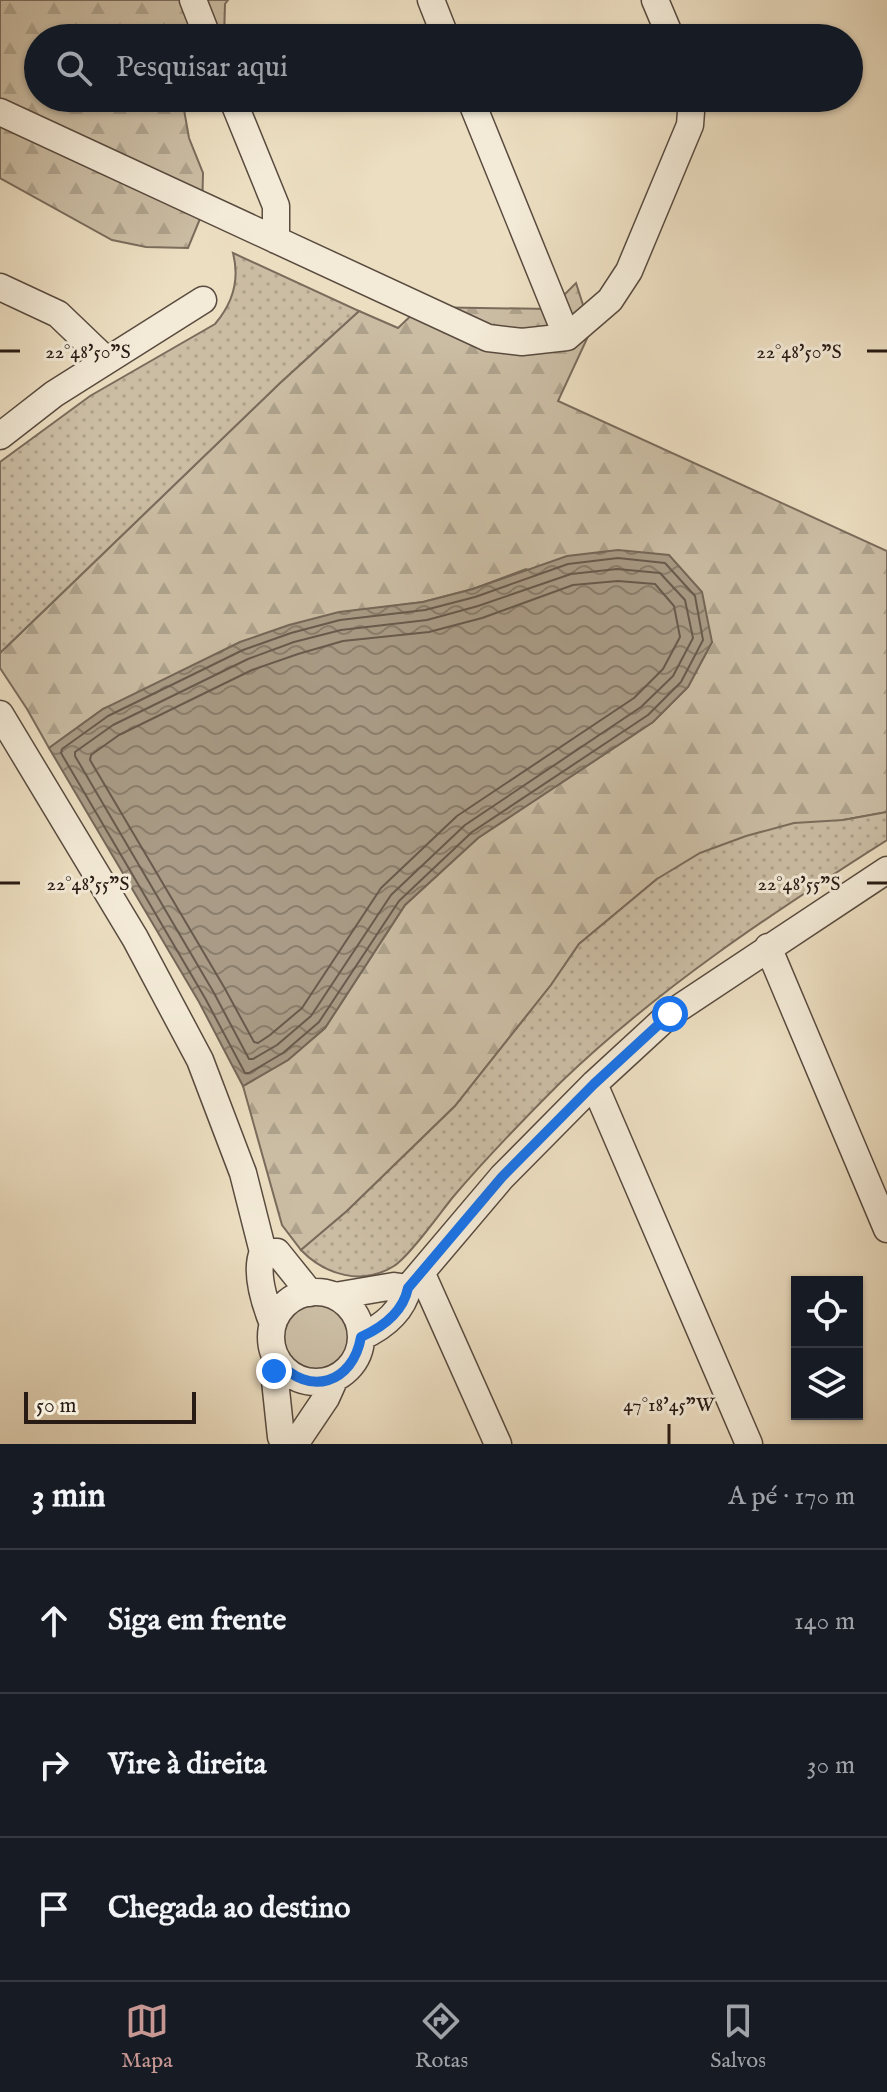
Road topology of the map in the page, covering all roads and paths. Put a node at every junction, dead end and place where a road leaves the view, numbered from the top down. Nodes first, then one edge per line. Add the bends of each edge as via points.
1 (193, 0) edge
2 (431, 0) edge
3 (655, 0) edge
4 (202, 24) edge
5 (440, 24) edge
6 (665, 24) edge
7 (0, 110) edge
8 (238, 112) edge
9 (476, 112) edge
10 (691, 112) edge
11 (276, 240) junction
12 (0, 287) edge
13 (203, 300) dead end
14 (567, 337) junction
15 (106, 360) junction
16 (0, 436) edge
17 (0, 714) edge
18 (887, 870) edge
19 (768, 947) junction
20 (594, 1084) junction
21 (887, 1229) edge
22 (263, 1252) junction
23 (415, 1281) junction
24 (322, 1294) junction
25 (273, 1324) junction
26 (361, 1337) junction
27 (278, 1361) junction
28 (335, 1378) junction
29 (286, 1444) edge
30 (295, 1444) edge
31 (498, 1444) edge
32 (749, 1444) edge

1 - 4 street
2 - 5 street
3 - 6 street
7 - 11 street
8 - 11 street via 276,206
9 - 14 street
10 - 14 street via 629,271 610,300
11 - 14 street via 488,338 522,342
12 - 15 street via 58,314
13 - 15 street
15 - 16 street
17 - 22 street via 135,938 200,1060 243,1173
18 - 19 street
19 - 20 street via 670,1014
19 - 21 street
20 - 23 street via 502,1177
20 - 32 street
22 - 24 street via 277,1252
22 - 25 street via 259,1262
23 - 24 street
23 - 26 street via 405,1303 379,1329
23 - 31 street
24 - 25 street via 287,1303
24 - 26 street via 354,1313
25 - 27 street
26 - 28 street via 354,1362
27 - 28 street via 309,1382
27 - 29 street via 274,1371
28 - 30 street

